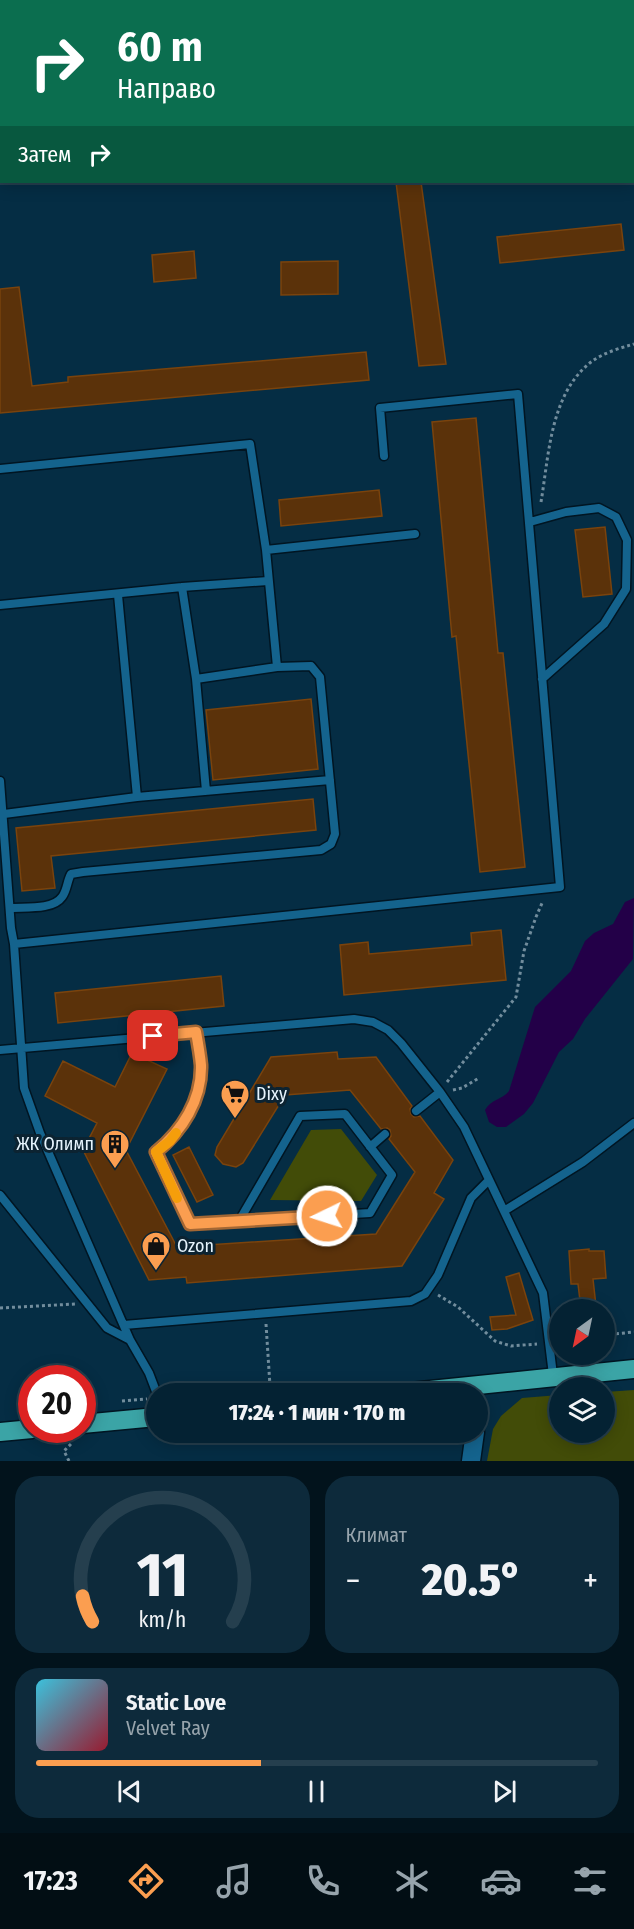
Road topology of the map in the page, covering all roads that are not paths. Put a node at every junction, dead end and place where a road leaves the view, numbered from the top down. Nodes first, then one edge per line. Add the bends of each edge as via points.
1 (384, 456) dead end
2 (0, 469) edge
3 (530, 522) junction
4 (415, 534) dead end
5 (266, 550) junction
6 (268, 582) junction
7 (182, 587) junction
8 (118, 595) junction
9 (0, 606) edge
10 (277, 667) junction
11 (196, 678) junction
12 (542, 679) junction
13 (330, 780) junction
14 (0, 781) edge
15 (206, 791) junction
16 (137, 797) junction
17 (4, 814) junction
18 (10, 908) junction
19 (14, 944) junction
20 (196, 1032) junction
21 (21, 1048) junction
22 (0, 1050) edge
23 (440, 1092) junction
24 (416, 1111) dead end
25 (634, 1123) edge
26 (386, 1134) dead end
27 (370, 1147) junction
28 (489, 1180) junction
29 (0, 1195) edge
30 (504, 1211) junction
31 (239, 1221) junction
32 (124, 1325) junction
33 (130, 1340) junction
34 (634, 1369) edge
35 (553, 1375) junction
36 (153, 1383) edge
37 (488, 1387) edge
38 (146, 1417) edge
39 (96, 1422) edge
40 (18, 1430) edge
41 (0, 1432) edge
42 (473, 1443) edge
43 (471, 1461) edge

1 - 3 lane via 380,408 518,394
2 - 5 lane via 250,444
3 - 12 lane
3 - 12 lane via 599,508 616,517 627,540 626,589 604,624
4 - 5 lane
5 - 6 lane
6 - 7 lane
6 - 10 lane
7 - 8 lane
7 - 11 lane
8 - 9 lane
8 - 16 lane
10 - 11 lane
10 - 13 lane via 311,666 320,677
11 - 15 lane
12 - 19 lane via 560,887
13 - 15 lane
13 - 18 lane via 335,834 331,844 321,850 71,874 64,896 54,905
14 - 17 lane
15 - 16 lane
16 - 17 lane
17 - 18 lane
18 - 19 lane
19 - 21 lane
20 - 21 lane
20 - 23 lane via 354,1019 373,1022 401,1043
20 - 31 lane via 200,1087 182,1126 156,1152 190,1224
21 - 22 lane
21 - 32 lane via 24,1088 40,1133
23 - 24 lane
23 - 28 lane via 464,1127
25 - 30 lane via 583,1162
26 - 27 lane
27 - 31 lane via 345,1114 300,1116
27 - 31 lane via 392,1175 370,1213
28 - 30 lane
28 - 32 lane via 471,1198 438,1275 424,1294 411,1301
29 - 33 lane via 107,1328
30 - 35 lane via 543,1293
32 - 33 lane
33 - 36 lane
34 - 35 main road
35 - 37 main road
38 - 39 main road
40 - 41 main road
42 - 43 street

